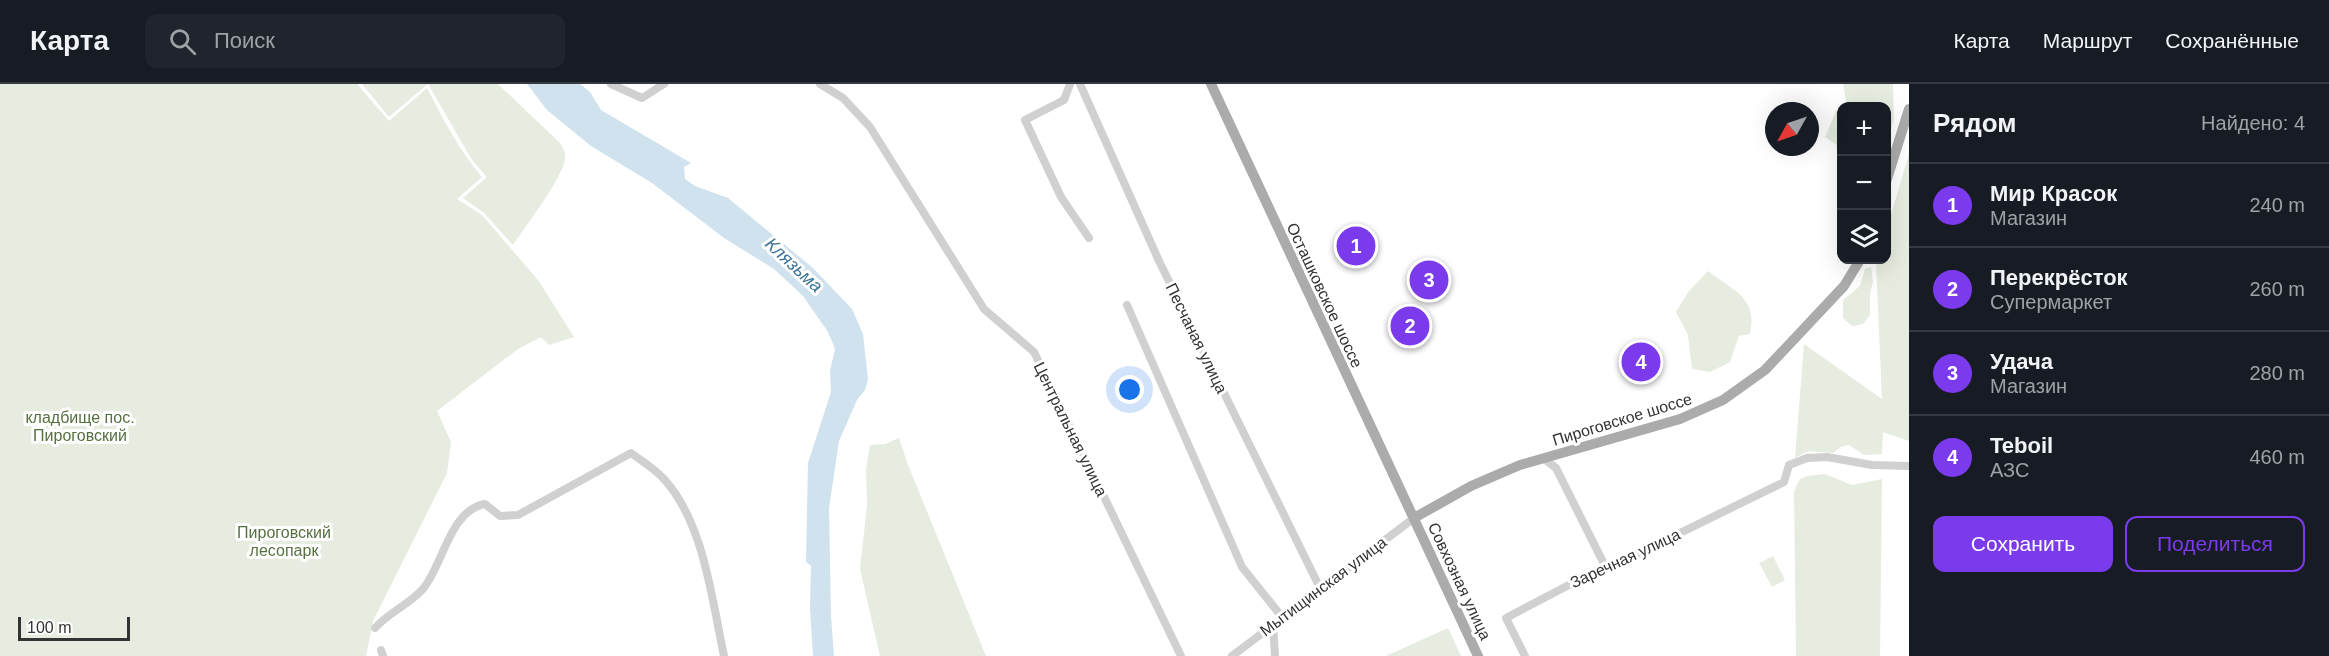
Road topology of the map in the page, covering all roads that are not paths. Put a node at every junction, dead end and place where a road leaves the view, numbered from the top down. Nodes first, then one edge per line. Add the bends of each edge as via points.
1 (663, 84) edge
2 (820, 84) edge
3 (1070, 84) edge
4 (1080, 84) edge
5 (1211, 84) edge
6 (612, 85) edge
7 (1909, 109) edge
8 (1891, 169) edge
9 (1089, 238) dead end
10 (1858, 264) edge
11 (1127, 304) dead end
12 (1560, 453) junction
13 (1543, 458) junction
14 (1909, 466) edge
15 (1556, 468) junction
16 (1414, 518) junction
17 (1605, 566) junction
18 (1320, 588) junction
19 (1282, 617) junction
20 (1273, 624) junction
21 (375, 628) dead end
22 (724, 656) edge
23 (1181, 656) edge
24 (1232, 656) edge
25 (1275, 656) edge
26 (1478, 656) edge
27 (1525, 656) edge

1 - 6 street via 642,98
2 - 23 street, Центральная улица via 843,98 870,127 984,309 1034,352
3 - 9 street via 1064,100 1025,120 1061,197
4 - 18 street, Песчаная улица via 1159,261
5 - 16 main road, Осташковское шоссе
7 - 8 main road
10 - 12 main road, Пироговское шоссе via 1844,286 1766,370 1737,392 1695,414
11 - 19 street via 1242,567
12 - 13 main road, Пироговское шоссе
12 - 15 street
13 - 15 street
13 - 16 main road, Пироговское шоссе via 1478,483
14 - 17 street, Заречная улица via 1807,458 1789,465 1784,483 1621,562
15 - 17 street
16 - 18 street, Мытищинская улица
16 - 26 main road, Совхозная улица
17 - 27 street, Заречная улица via 1506,618
18 - 19 street, Мытищинская улица
19 - 20 street, Мытищинская улица
20 - 24 street, Мытищинская улица
20 - 25 street
21 - 22 street via 423,589 464,515 476,506 485,504 500,516 518,515 631,453 663,478 682,505 705,567

